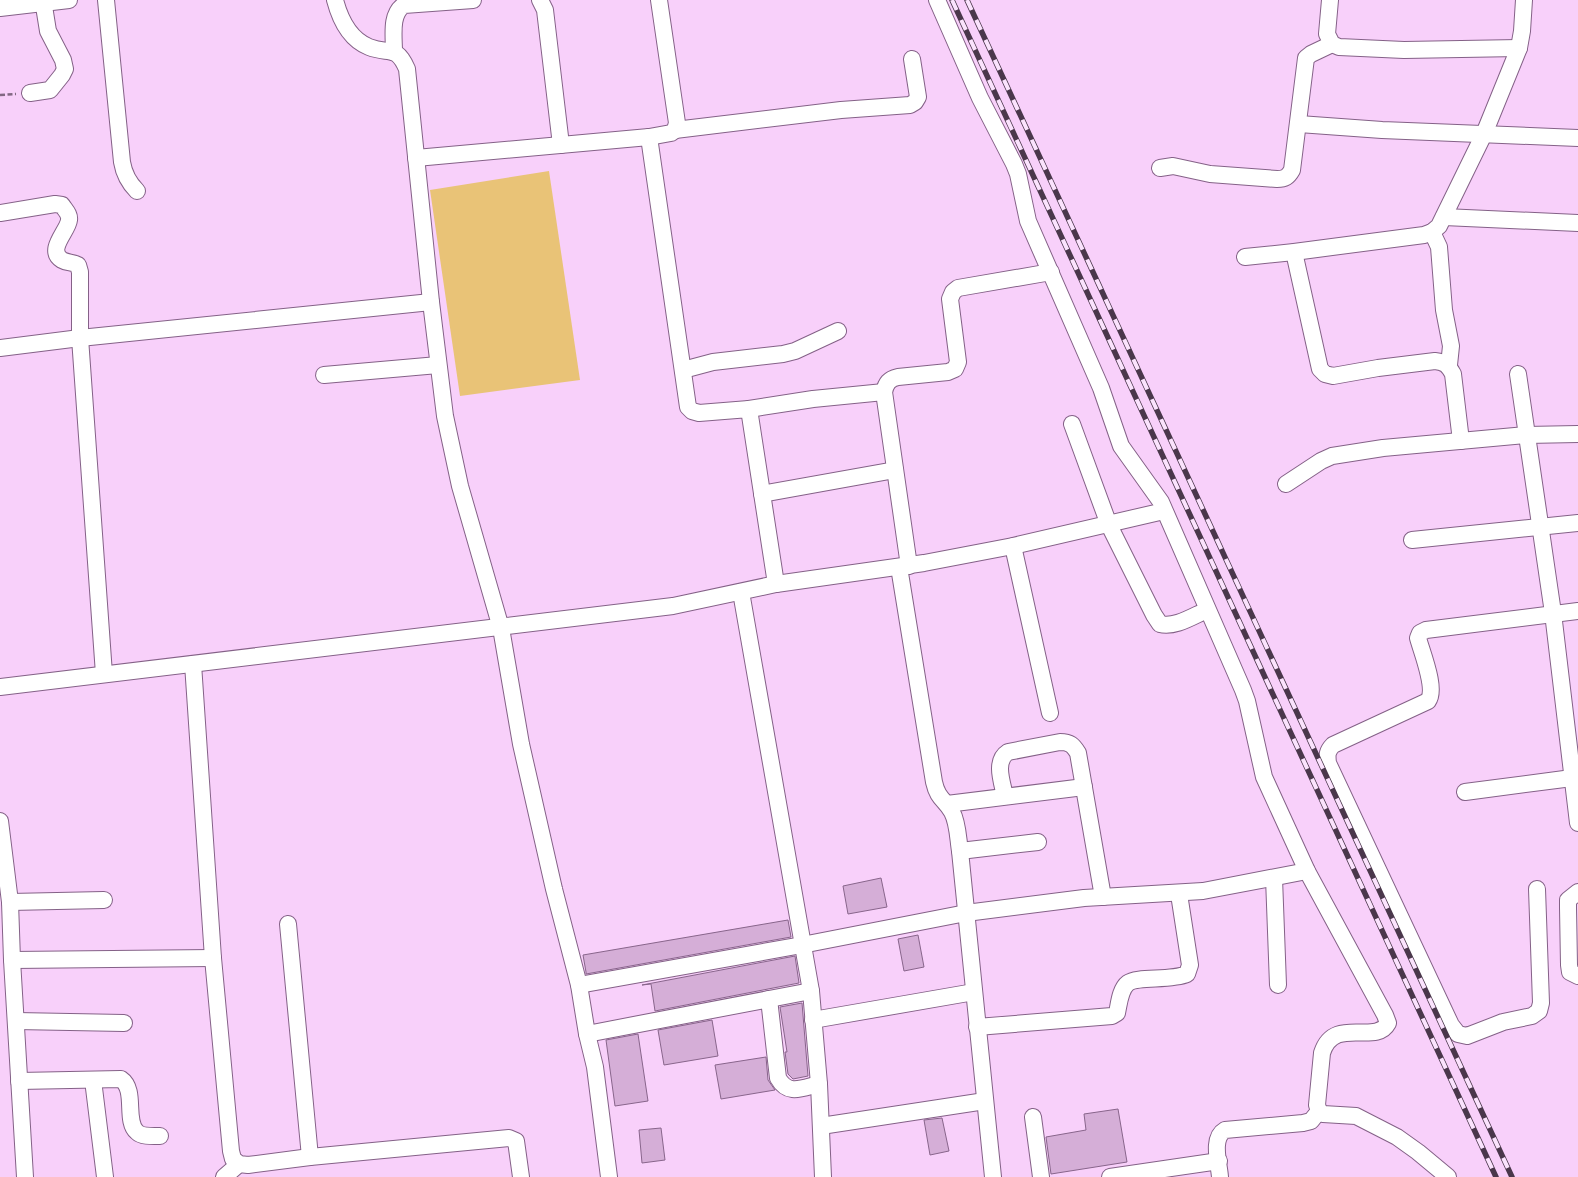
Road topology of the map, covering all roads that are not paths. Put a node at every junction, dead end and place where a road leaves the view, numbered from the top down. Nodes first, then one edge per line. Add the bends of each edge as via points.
1 (69, 0) edge
2 (106, 0) edge
3 (335, 0) edge
4 (473, 0) edge
5 (540, 0) edge
6 (659, 0) edge
7 (937, 0) edge
8 (1330, 0) edge
9 (1524, 0) edge
10 (44, 2) edge
11 (0, 8) edge
12 (1332, 44) junction
13 (1519, 48) junction
14 (394, 52) junction
15 (912, 59) dead end
16 (30, 93) dead end
17 (1299, 124) junction
18 (675, 130) junction
19 (1484, 134) junction
20 (649, 137) junction
21 (1578, 138) edge
22 (561, 145) junction
23 (416, 158) junction
24 (1160, 168) dead end
25 (137, 191) dead end
26 (0, 213) edge
27 (1444, 217) junction
28 (1578, 223) edge
29 (1432, 232) junction
30 (1294, 252) junction
31 (1245, 257) dead end
32 (1051, 272) junction
33 (431, 302) junction
34 (838, 331) dead end
35 (80, 338) junction
36 (0, 348) edge
37 (438, 365) junction
38 (1449, 366) junction
39 (683, 370) junction
40 (1518, 374) dead end
41 (324, 375) dead end
42 (884, 392) junction
43 (749, 409) junction
44 (1072, 424) dead end
45 (1578, 434) edge
46 (1526, 435) junction
47 (1461, 441) junction
48 (895, 470) junction
49 (1286, 484) dead end
50 (762, 494) junction
51 (1164, 511) junction
52 (1578, 523) edge
53 (1109, 524) junction
54 (1539, 527) junction
55 (1412, 540) dead end
56 (1013, 546) junction
57 (904, 566) junction
58 (776, 584) junction
59 (741, 592) junction
60 (1207, 610) junction
61 (1578, 611) edge
62 (1553, 613) junction
63 (501, 628) junction
64 (193, 664) junction
65 (104, 674) junction
66 (0, 687) edge
67 (1050, 713) dead end
68 (1572, 778) junction
69 (1084, 787) junction
70 (1465, 792) dead end
71 (1005, 796) junction
72 (947, 804) junction
73 (0, 821) edge
74 (1578, 823) edge
75 (1038, 842) dead end
76 (960, 851) junction
77 (1307, 871) junction
78 (1274, 878) junction
79 (1537, 889) dead end
80 (1578, 892) edge
81 (1179, 894) junction
82 (1103, 897) junction
83 (104, 900) dead end
84 (10, 902) junction
85 (966, 913) junction
86 (288, 924) dead end
87 (1573, 927) edge
88 (802, 945) junction
89 (213, 958) junction
90 (12, 960) junction
91 (1578, 976) edge
92 (578, 985) junction
93 (1278, 985) dead end
94 (810, 991) junction
95 (974, 992) junction
96 (769, 999) junction
97 (813, 1020) junction
98 (16, 1021) junction
99 (124, 1023) dead end
100 (977, 1027) junction
101 (587, 1034) junction
102 (93, 1080) junction
103 (20, 1081) junction
104 (819, 1084) junction
105 (986, 1101) junction
106 (1319, 1111) junction
107 (1033, 1117) dead end
108 (820, 1126) junction
109 (160, 1136) dead end
110 (310, 1157) junction
111 (239, 1164) junction
112 (1220, 1169) edge
113 (26, 1177) edge
114 (105, 1177) edge
115 (222, 1177) edge
116 (521, 1177) edge
117 (609, 1177) edge
118 (823, 1177) edge
119 (993, 1177) edge
120 (1041, 1177) edge
121 (1110, 1177) edge
122 (1448, 1177) edge

1 - 10 street
2 - 25 street via 122,162 128,182
3 - 14 street via 346,28 360,43
4 - 14 street via 404,5 395,16
5 - 22 street via 545,10
6 - 18 street via 677,123
7 - 32 street via 980,98 1014,164 1028,221
8 - 12 street via 1327,34
9 - 13 street
10 - 11 street
10 - 16 street via 48,31 65,69 50,90
12 - 13 street via 1404,50
12 - 17 street via 1306,58
13 - 19 street
14 - 23 street via 402,57 407,69
15 - 18 street via 918,97 910,105
17 - 19 street
17 - 24 street via 1292,170 1284,179 1210,174 1173,166
18 - 20 street
19 - 21 street
19 - 27 street
20 - 22 street
20 - 39 street
22 - 23 street
23 - 33 street
26 - 35 street via 55,204 68,213 69,220 56,249 62,260 78,265 80,272
27 - 28 street
27 - 29 street
29 - 30 street
29 - 38 street via 1440,247 1450,346
30 - 31 street
30 - 38 street via 1320,369 1325,374 1332,376 1435,361
32 - 42 street via 958,288 950,299 958,362 955,369 898,376 886,384
32 - 51 street via 1101,388 1121,446
33 - 35 street
33 - 37 street
34 - 39 street via 795,351 713,362
35 - 36 street
35 - 65 street
37 - 41 street
37 - 63 street via 460,486
38 - 47 street via 1453,374
39 - 43 street via 688,407 692,411
40 - 46 street
42 - 43 street
42 - 48 street
43 - 50 street
44 - 53 street
45 - 46 street
46 - 47 street
46 - 54 street
47 - 49 street via 1332,456
48 - 50 street
48 - 57 street
50 - 58 street
51 - 53 street
51 - 60 street
52 - 54 street
53 - 56 street
53 - 60 street via 1160,624 1174,624
54 - 55 street
54 - 62 street
56 - 57 street
56 - 67 street
57 - 58 street
57 - 72 street via 934,782 940,798
58 - 59 street
59 - 63 street via 673,606
59 - 88 street
60 - 77 street via 1247,701 1264,778
61 - 62 street
62 - 68 street
62 - 79 street via 1420,633 1418,638 1431,686 1428,701 1334,745 1327,755 1451,1025 1458,1034 1467,1036 1539,1011
63 - 64 street
63 - 92 street via 521,744
64 - 65 street
64 - 89 street
65 - 66 street
68 - 70 street
68 - 74 street
69 - 71 street
69 - 71 street via 1078,753 1073,745 1060,742 1003,755 1000,767
69 - 82 street
71 - 72 street
72 - 76 street via 955,818
73 - 84 street
75 - 76 street
76 - 85 street
77 - 78 street
77 - 106 street via 1388,1022 1378,1031 1344,1033 1330,1038 1324,1045
78 - 81 street
78 - 93 street
80 - 87 street via 1568,900
81 - 82 street
81 - 100 street via 1190,964 1186,974 1178,978 1127,983 1117,1012 1112,1016
82 - 85 street
83 - 84 street
84 - 90 street
85 - 88 street
85 - 95 street
86 - 110 street
87 - 91 street via 1568,965 1570,972
88 - 92 street
88 - 94 street
89 - 90 street
89 - 111 street via 230,1151
90 - 98 street
92 - 101 street
94 - 96 street
94 - 97 street
95 - 97 street
95 - 100 street
96 - 101 street
96 - 104 street via 778,1078 782,1086 788,1090
97 - 104 street
98 - 99 street
98 - 103 street
100 - 105 street
101 - 117 street via 595,1067
102 - 103 street
102 - 109 street via 121,1079 126,1082 136,1132
102 - 114 street
103 - 113 street
104 - 108 street
105 - 108 street
105 - 119 street
106 - 112 street via 1311,1121 1303,1123 1225,1130 1217,1140
106 - 122 street via 1356,1116 1397,1137
107 - 120 street
108 - 118 street
110 - 111 street
110 - 116 street via 509,1138 516,1141
111 - 115 street
112 - 121 street

